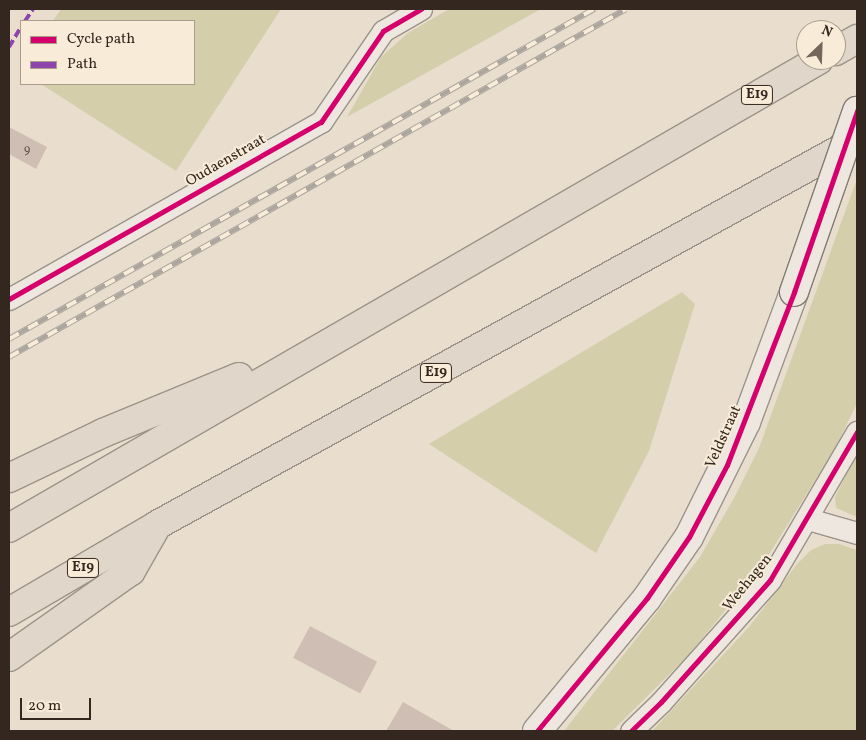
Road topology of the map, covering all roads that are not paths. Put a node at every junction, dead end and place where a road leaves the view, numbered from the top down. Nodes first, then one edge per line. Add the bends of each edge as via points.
1 (421, 9) edge
2 (857, 38) edge
3 (846, 44) edge
4 (802, 70) edge
5 (857, 111) edge
6 (857, 140) edge
7 (9, 299) edge
8 (333, 339) junction
9 (857, 432) edge
10 (9, 478) edge
11 (808, 519) junction
12 (157, 525) junction
13 (9, 528) edge
14 (857, 533) edge
15 (9, 612) edge
16 (9, 657) edge
17 (537, 731) edge
18 (631, 731) edge

1 - 7 street, Oudaenstraat via 384,31 321,122
2 - 3 highway
4 - 8 highway, E19
5 - 17 street, Veldstraat, bridge via 746,422 689,537 647,598
6 - 12 highway, E19
8 - 10 highway via 103,433
8 - 13 highway, E19
9 - 11 street, Weehagen
11 - 14 street
11 - 18 street, Weehagen via 770,580 662,702
12 - 15 highway, E19
12 - 16 highway via 131,571

